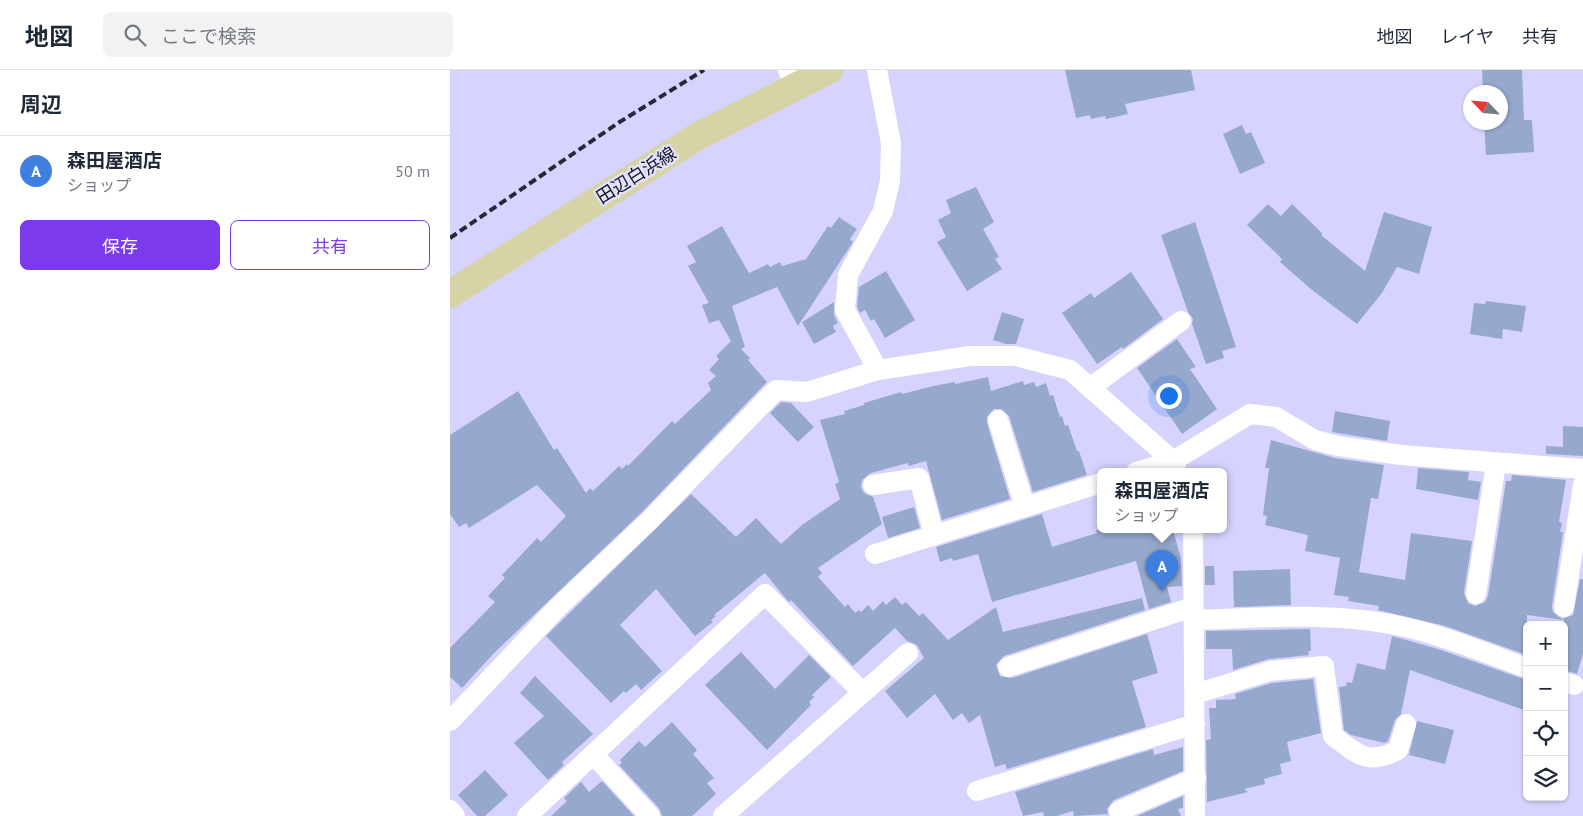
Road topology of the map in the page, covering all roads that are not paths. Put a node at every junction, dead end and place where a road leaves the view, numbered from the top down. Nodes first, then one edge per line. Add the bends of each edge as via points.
1 (829, 70) edge
2 (877, 70) edge
3 (791, 78) edge
4 (450, 294) edge
5 (1180, 321) dead end
6 (878, 370) junction
7 (1092, 387) junction
8 (998, 420) dead end
9 (1496, 463) junction
10 (1175, 466) edge
11 (1162, 468) edge
12 (1583, 469) edge
13 (1097, 484) edge
14 (873, 485) dead end
15 (1583, 485) edge
16 (1025, 507) junction
17 (1193, 533) edge
18 (934, 536) junction
19 (875, 554) dead end
20 (1476, 594) dead end
21 (1564, 607) dead end
22 (1193, 614) junction
23 (908, 653) dead end
24 (1008, 667) dead end
25 (1523, 667) edge
26 (863, 693) junction
27 (1195, 694) junction
28 (450, 721) edge
29 (1195, 724) junction
30 (1406, 724) dead end
31 (593, 754) junction
32 (1196, 778) junction
33 (976, 791) dead end
34 (450, 810) edge
35 (1119, 811) dead end
36 (456, 816) edge
37 (527, 816) edge
38 (650, 816) edge
39 (723, 816) edge
40 (1195, 816) edge

1 - 3 main road, 田辺白浜線
2 - 6 street via 891,143 890,181 882,211 848,275 845,310
3 - 4 main road, 田辺白浜線
5 - 7 street
6 - 7 street via 970,356 1015,356 1070,370
6 - 28 street via 807,392 776,390 649,521 558,607
7 - 10 street
8 - 16 street
9 - 10 street via 1338,446 1315,440 1276,417 1250,414
9 - 12 street
9 - 20 street
10 - 11 street
13 - 16 street
14 - 18 street via 919,478
15 - 21 street
16 - 18 street
17 - 22 street
18 - 19 street
22 - 24 street
22 - 25 street via 1320,617 1390,624
22 - 27 street
23 - 26 street
26 - 31 street via 765,594
26 - 39 street
27 - 29 street
27 - 30 street via 1270,671 1324,666 1332,736 1359,755 1382,759 1398,750
29 - 32 street
29 - 33 street
31 - 37 street
31 - 38 street
32 - 35 street
32 - 40 street
34 - 36 street

